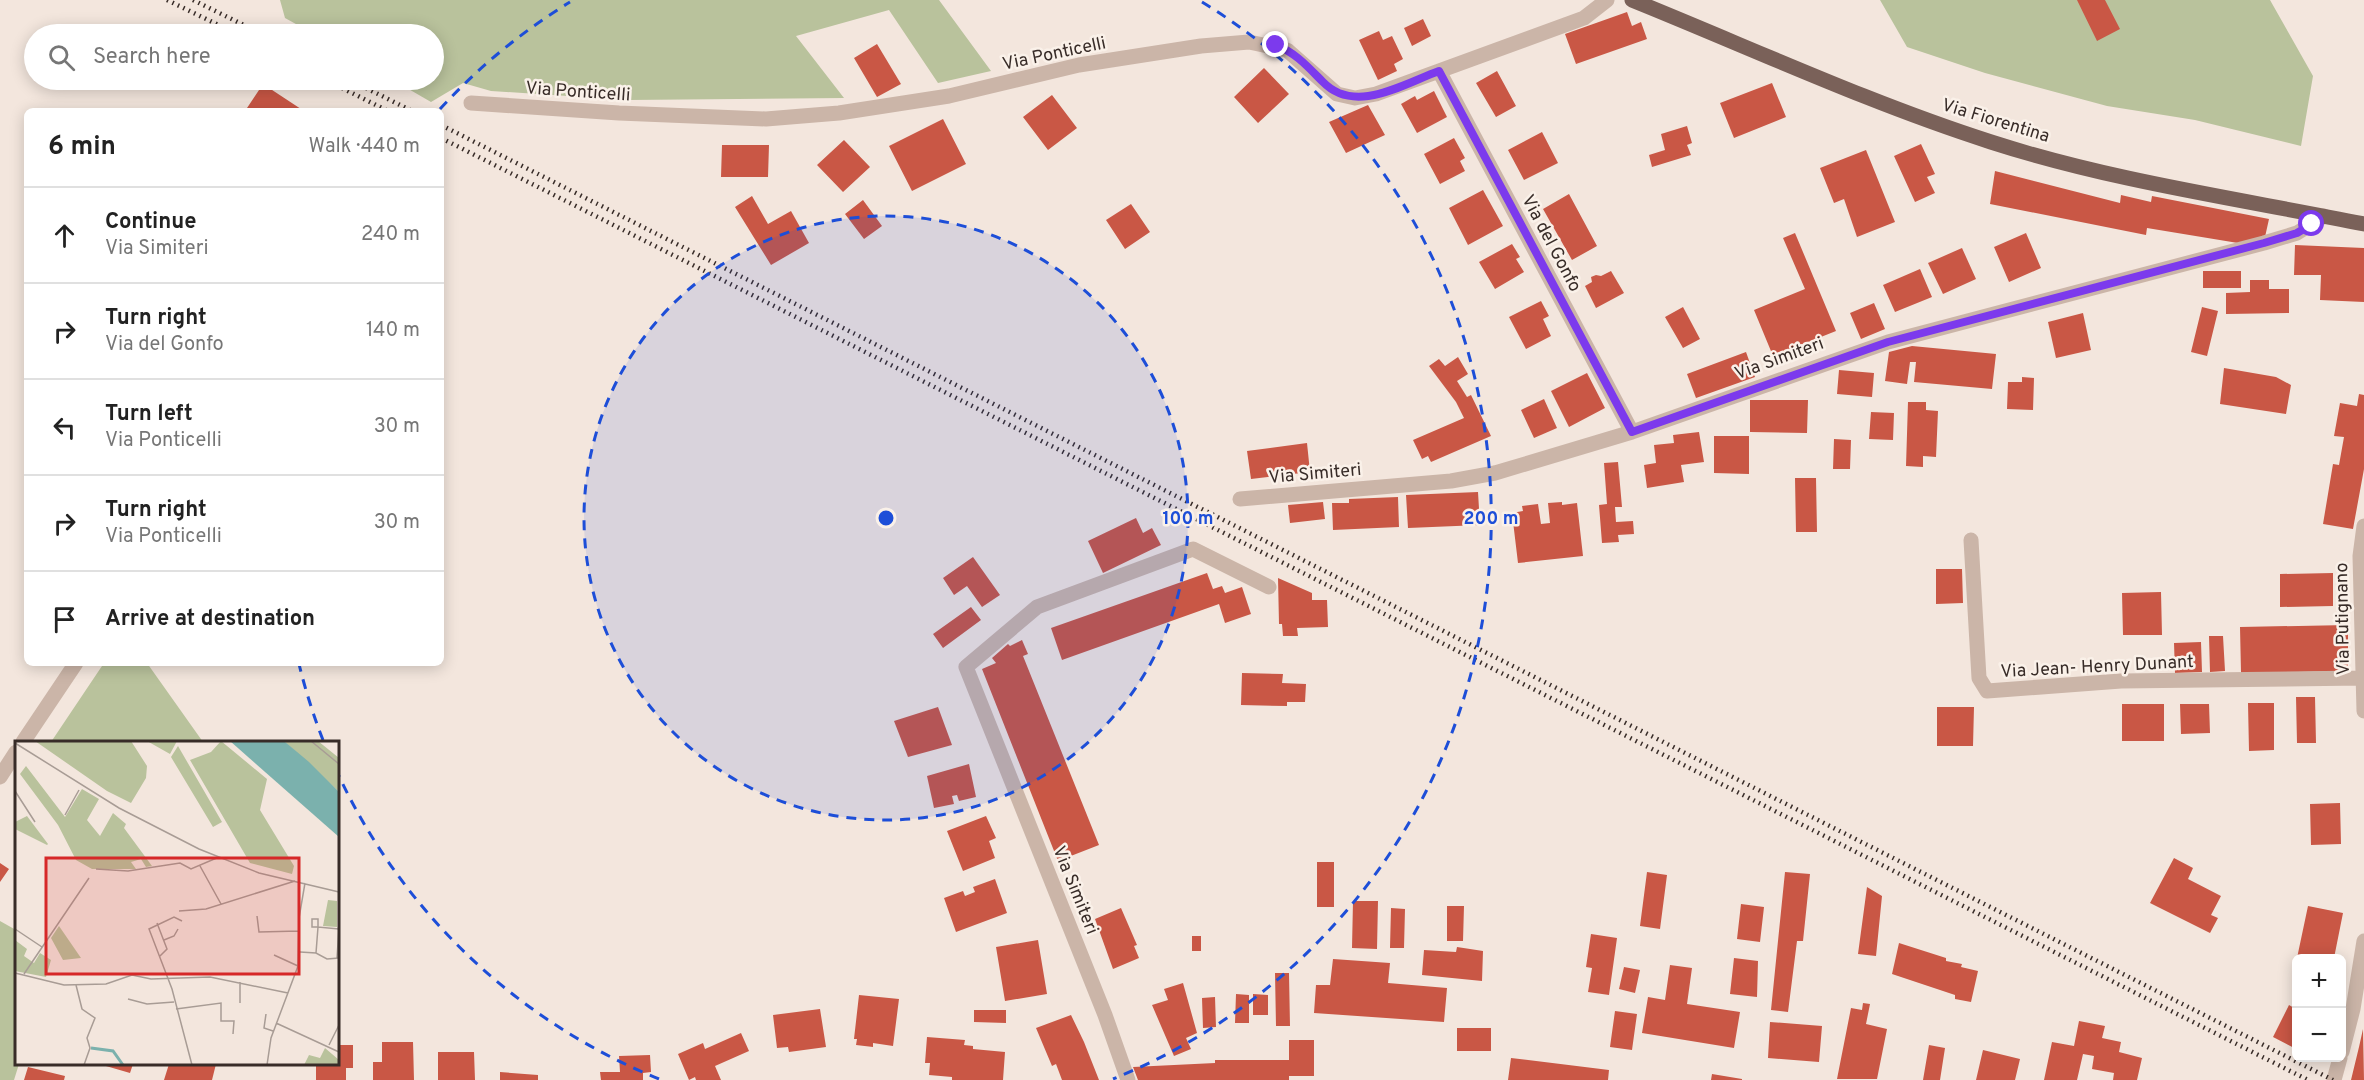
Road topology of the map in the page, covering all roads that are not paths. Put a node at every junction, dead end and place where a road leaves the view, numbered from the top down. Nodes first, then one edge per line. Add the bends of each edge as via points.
1 (1607, 0) edge
2 (1632, 0) edge
3 (1439, 71) junction
4 (471, 103) dead end
5 (2324, 216) junction
6 (2364, 224) edge
7 (1632, 432) junction
8 (1240, 499) dead end
9 (2364, 526) edge
10 (1971, 540) dead end
11 (1269, 587) dead end
12 (74, 666) edge
13 (2363, 678) edge
14 (2364, 711) edge
15 (24, 741) edge
16 (15, 754) edge
17 (0, 777) edge
18 (2364, 940) edge
19 (2346, 1036) edge
20 (2339, 1062) edge
21 (1128, 1080) edge
22 (2334, 1080) edge

1 - 3 street, Via Ponticelli via 1584,18
2 - 5 main road, Via Fiorentina via 1912,114 1994,143 2077,165
3 - 4 street, Via Ponticelli via 1365,97 1344,97 1330,90 1287,50 1249,42 1079,65 949,96 766,119
3 - 7 street, Via del Gonfo
5 - 6 main road, Via Fiorentina
5 - 7 street, Via Simiteri via 2297,233 1888,342
7 - 8 street, Via Simiteri via 1495,473 1451,481
9 - 13 street, Via Putignano via 2360,556
10 - 13 street, Via Jean- Henry Dunant via 1979,678 1987,691 2121,681
11 - 21 street, Via Simiteri via 1193,549 1037,607 966,667
12 - 15 street
13 - 14 street, Via Putignano
16 - 17 street
18 - 19 street
20 - 22 street

